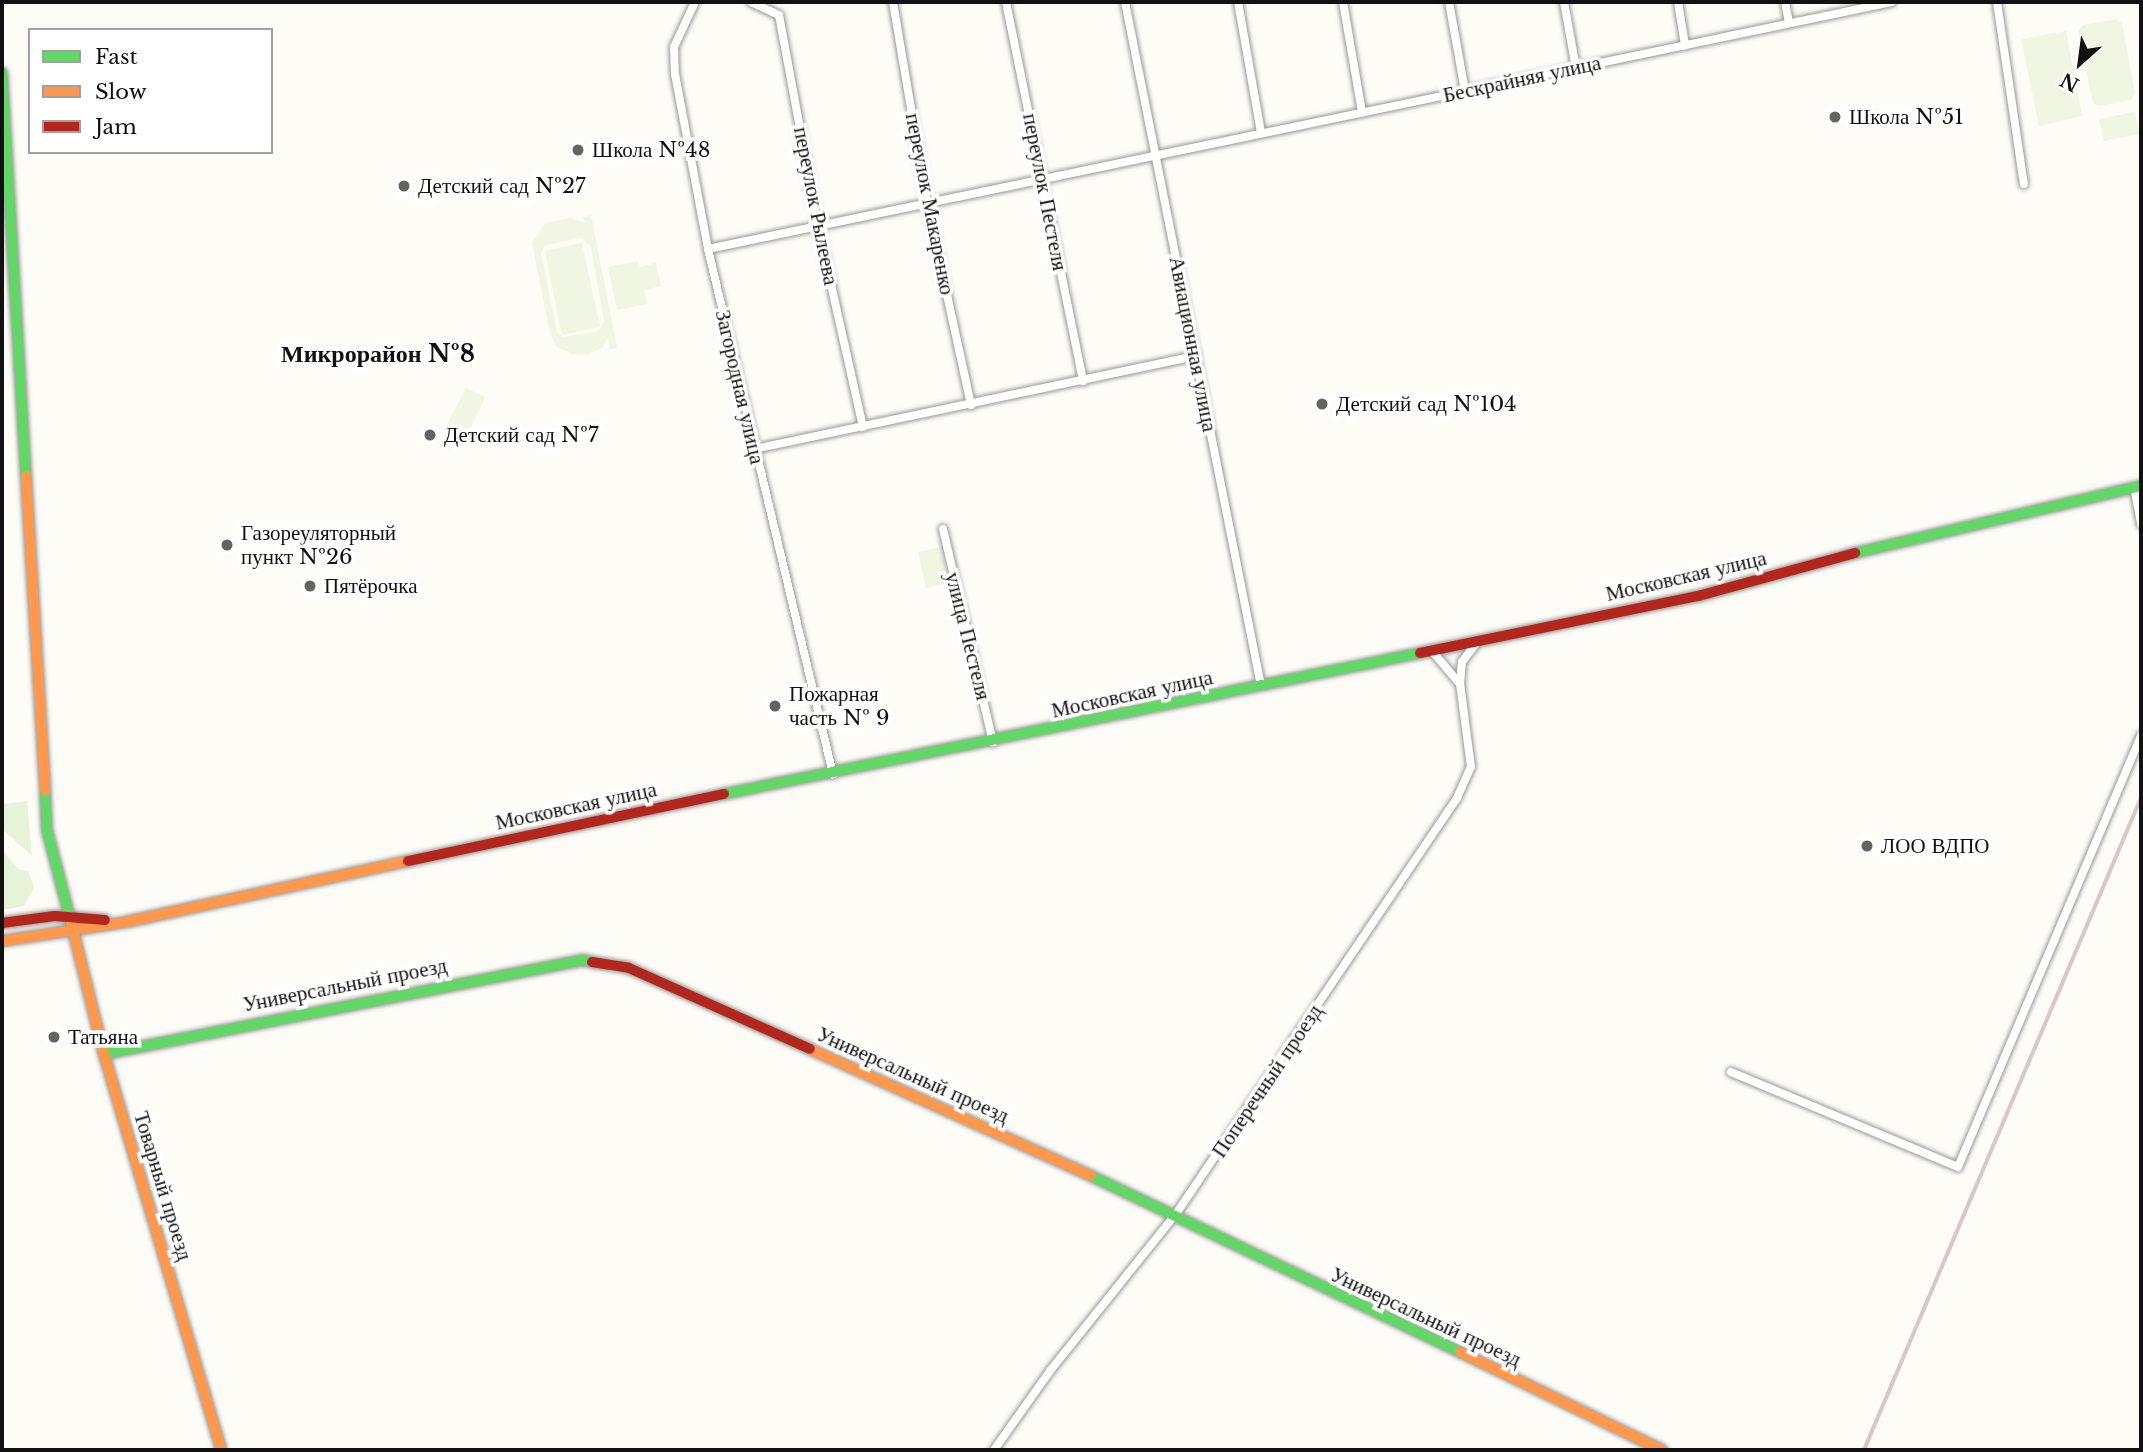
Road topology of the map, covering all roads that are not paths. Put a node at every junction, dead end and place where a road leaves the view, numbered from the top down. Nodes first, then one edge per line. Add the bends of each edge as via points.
1 (695, 2) edge
2 (751, 2) edge
3 (893, 2) edge
4 (1006, 2) edge
5 (1125, 2) edge
6 (1238, 2) edge
7 (1343, 2) edge
8 (1449, 2) edge
9 (1564, 2) edge
10 (1678, 2) edge
11 (1785, 2) edge
12 (1892, 2) edge
13 (1997, 2) edge
14 (1788, 23) junction
15 (1685, 45) junction
16 (1576, 68) junction
17 (2, 73) edge
18 (1465, 91) junction
19 (1362, 112) junction
20 (1261, 133) junction
21 (1153, 156) junction
22 (1042, 179) junction
23 (2024, 184) dead end
24 (927, 203) junction
25 (818, 226) junction
26 (708, 249) junction
27 (1196, 356) junction
28 (1083, 382) junction
29 (971, 405) junction
30 (863, 426) junction
31 (754, 449) junction
32 (2138, 487) edge
33 (2141, 524) edge
34 (943, 529) dead end
35 (1478, 641) junction
36 (1432, 651) junction
37 (1460, 684) junction
38 (1261, 686) junction
39 (2141, 735) edge
40 (993, 742) junction
41 (833, 774) junction
42 (70, 918) junction
43 (127, 922) junction
44 (2, 923) edge
45 (74, 931) junction
46 (2, 941) edge
47 (104, 1054) junction
48 (1731, 1072) dead end
49 (1176, 1214) junction
50 (220, 1450) edge
51 (994, 1450) edge
52 (1662, 1450) edge

1 - 26 street, Загородная улица via 674,47 675,74
2 - 25 street, переулок Рылеева via 779,15
3 - 24 street, переулок Макаренко
4 - 22 street, переулок Пестеля
5 - 21 street, Авиационная улица
6 - 20 street
7 - 19 street
8 - 18 street
9 - 16 street
10 - 15 street
11 - 14 street
12 - 14 street, Бескрайняя улица
13 - 23 street
14 - 15 street, Бескрайняя улица
15 - 16 street, Бескрайняя улица
16 - 18 street, Бескрайняя улица
17 - 42 main road, Товарный проезд via 47,830
18 - 19 street, Бескрайняя улица
19 - 20 street, Бескрайняя улица
20 - 21 street, Бескрайняя улица
21 - 22 street, Бескрайняя улица
21 - 27 street, Авиационная улица
22 - 24 street, Бескрайняя улица
22 - 28 street, переулок Пестеля
24 - 25 street, Бескрайняя улица
24 - 29 street, переулок Макаренко
25 - 26 street, Бескрайняя улица
25 - 30 street, переулок Рылеева
26 - 31 street, Загородная улица
27 - 28 street
27 - 38 street, Авиационная улица
28 - 29 street
29 - 30 street
30 - 31 street
31 - 41 street, Загородная улица
32 - 33 street
32 - 35 main road, Московская улица via 1935,530 1717,592
34 - 40 street, улица Пестеля
35 - 36 main road, Московская улица
35 - 37 street, Поперечный проезд via 1462,662
36 - 37 street
36 - 38 main road, Московская улица
37 - 49 street, Поперечный проезд via 1471,767 1457,798
38 - 40 main road, Московская улица
39 - 48 street via 1958,1167
40 - 41 main road, Московская улица
41 - 43 main road, Московская улица
42 - 43 main road, Московская улица
42 - 44 main road, Московская улица
42 - 45 main road, Товарный проезд
43 - 45 main road, Московская улица
45 - 46 main road, Московская улица
45 - 47 main road, Товарный проезд
47 - 49 main road, Универсальный проезд via 582,960 629,968
47 - 50 main road, Товарный проезд
49 - 51 street, Поперечный проезд via 1050,1371
49 - 52 main road, Универсальный проезд via 1271,1265

